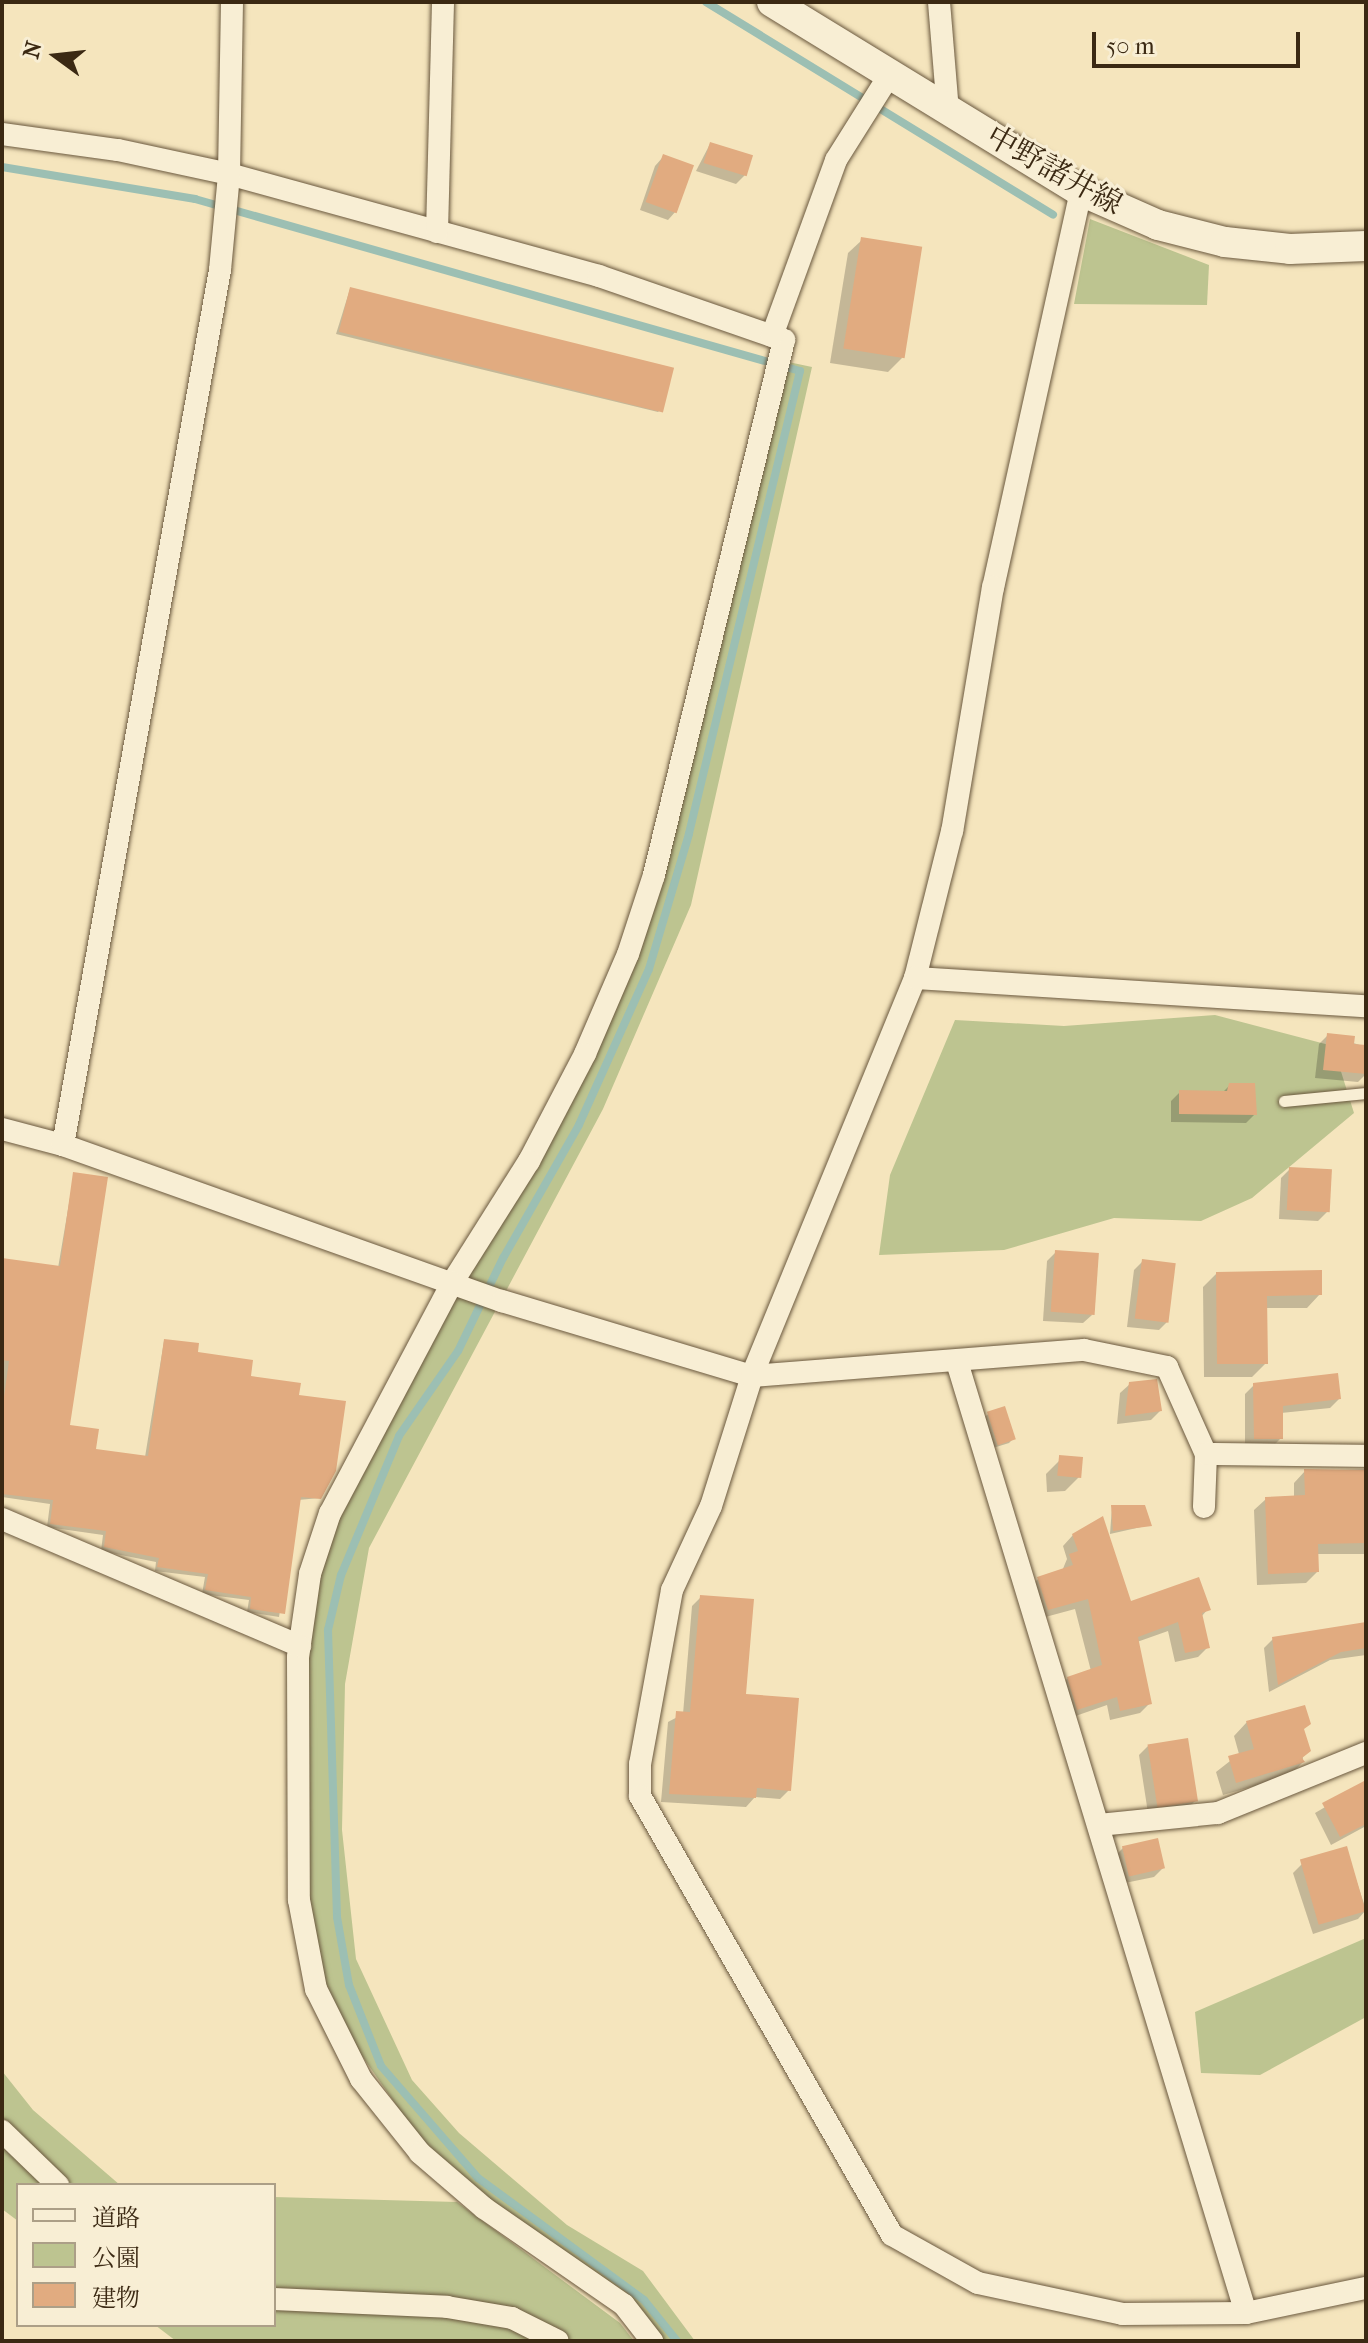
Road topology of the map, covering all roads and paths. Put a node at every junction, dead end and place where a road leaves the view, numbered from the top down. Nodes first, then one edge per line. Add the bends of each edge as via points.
1 (232, 2) edge
2 (443, 2) edge
3 (772, 2) edge
4 (939, 2) edge
5 (889, 76) junction
6 (948, 111) junction
7 (2, 134) edge
8 (229, 174) junction
9 (1081, 191) junction
10 (437, 232) junction
11 (1366, 246) edge
12 (772, 336) junction
13 (915, 978) junction
14 (1366, 1006) edge
15 (1366, 1093) edge
16 (1284, 1101) dead end
17 (2, 1129) edge
18 (63, 1145) junction
19 (455, 1284) junction
20 (957, 1362) junction
21 (752, 1376) junction
22 (1206, 1454) junction
23 (1366, 1456) edge
24 (1204, 1507) dead end
25 (2, 1519) edge
26 (300, 1646) junction
27 (1366, 1753) edge
28 (1099, 1825) junction
29 (2, 2131) edge
30 (56, 2183) edge
31 (1366, 2288) edge
32 (276, 2299) edge
33 (1246, 2313) junction
34 (558, 2341) edge
35 (652, 2341) edge

1 - 8 street
2 - 10 street
3 - 5 main road, 中野諸井線
4 - 6 street
5 - 6 main road, 中野諸井線
5 - 12 street via 836,160
6 - 9 main road, 中野諸井線
7 - 8 street via 118,150
8 - 10 street
8 - 18 street via 220,270
9 - 11 main road, 中野諸井線 via 1158,225 1225,242 1290,249
9 - 13 street via 993,587 952,831
10 - 12 street via 599,276
12 - 19 street via 784,340 654,875 632,942 585,1054
13 - 14 street
13 - 21 street
15 - 16 lane
17 - 18 street
18 - 19 street
19 - 21 street
19 - 26 street via 330,1513 310,1574
20 - 21 street
20 - 22 street via 1084,1350 1167,1367
20 - 28 street
21 - 33 street via 711,1506 672,1590 640,1764 640,1796 892,2235 991,2286 1122,2314
22 - 23 street
22 - 24 street
25 - 26 street
26 - 35 street via 299,1900 316,1989 361,2079 420,2153 484,2208 624,2305
27 - 28 street via 1218,1813
28 - 33 street
29 - 30 street
31 - 33 street
32 - 34 street via 447,2307 512,2318

